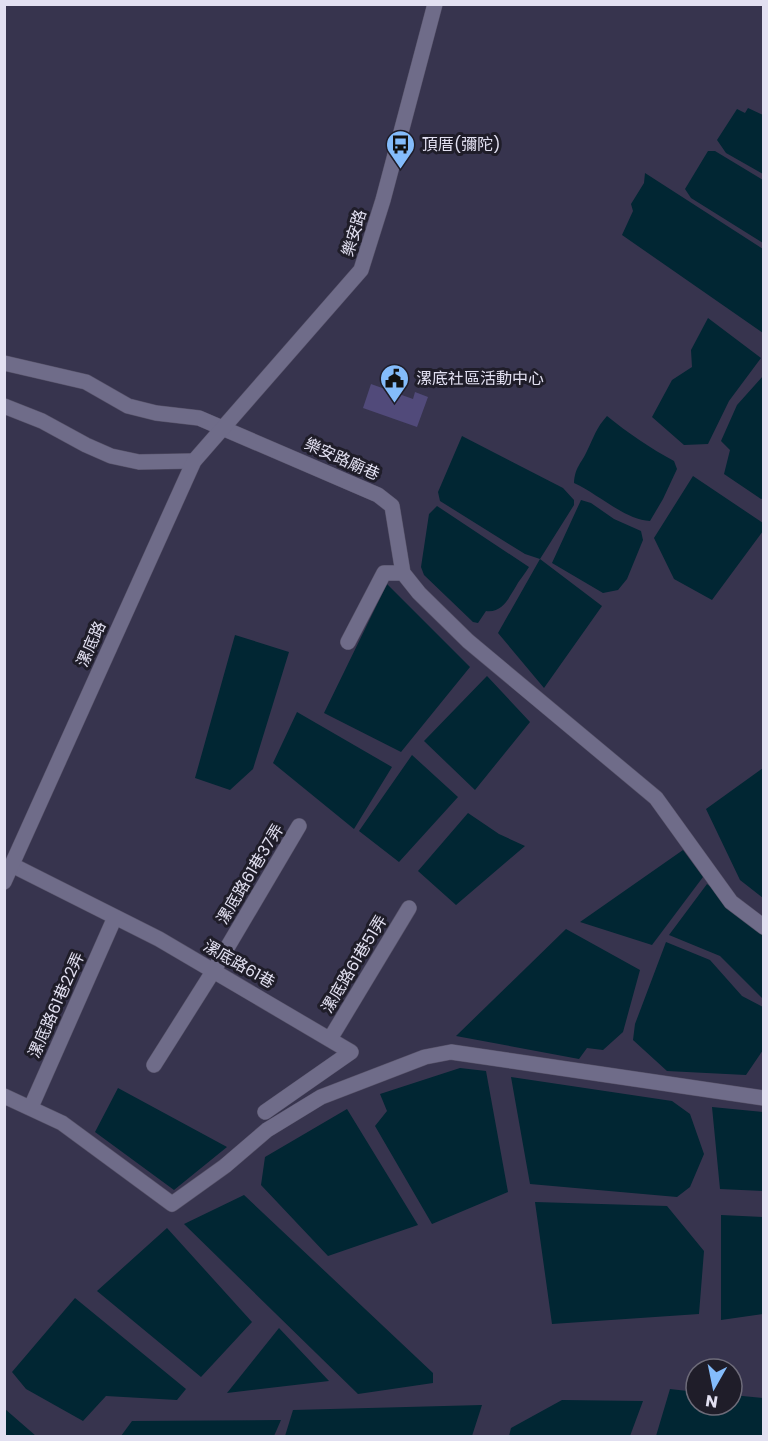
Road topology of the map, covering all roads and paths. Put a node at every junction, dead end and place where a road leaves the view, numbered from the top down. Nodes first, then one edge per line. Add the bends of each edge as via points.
1 (435, 4) edge
2 (4, 363) edge
3 (4, 406) edge
4 (223, 427) junction
5 (194, 461) junction
6 (403, 573) junction
7 (348, 642) dead end
8 (299, 826) dead end
9 (12, 865) junction
10 (4, 882) edge
11 (409, 908) dead end
12 (115, 916) junction
13 (764, 927) edge
14 (214, 970) junction
15 (330, 1039) junction
16 (154, 1065) dead end
17 (4, 1096) edge
18 (764, 1098) edge
19 (31, 1107) junction
20 (265, 1112) dead end

1 - 4 street, 樂安路 via 362,270
2 - 4 street via 86,382 128,406 199,418
3 - 5 street via 111,456 139,462
4 - 5 street, 漯底路
4 - 6 street, 樂安路廟巷 via 378,495 392,506
5 - 9 street, 漯底路
6 - 7 street via 384,573
6 - 13 street via 468,641 656,798 731,902
8 - 14 street, 漯底路61巷37弄
9 - 10 street, 漯底路
9 - 12 street, 漯底路61巷
11 - 15 street, 漯底路61巷51弄
12 - 14 street, 漯底路61巷
12 - 19 street, 漯底路61巷22弄
14 - 15 street, 漯底路61巷
14 - 16 street, 漯底路61巷37弄
15 - 20 street, 漯底路61巷 via 351,1052
17 - 19 street
18 - 19 street via 451,1052 424,1057 321,1097 267,1130 172,1204 78,1133

